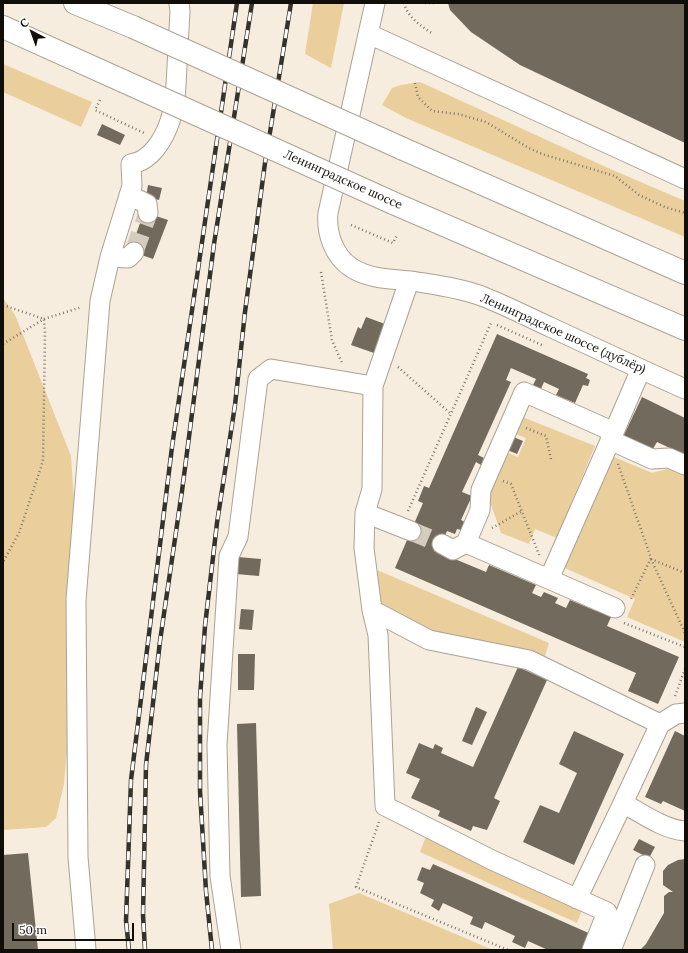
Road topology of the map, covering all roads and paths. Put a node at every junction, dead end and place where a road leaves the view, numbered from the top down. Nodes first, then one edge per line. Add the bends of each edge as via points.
1 (75, 3) edge
2 (179, 3) edge
3 (375, 3) edge
4 (404, 3) edge
5 (425, 3) edge
6 (436, 3) edge
7 (406, 7) junction
8 (401, 10) dead end
9 (3, 27) edge
10 (369, 34) junction
11 (433, 34) dead end
12 (415, 83) dead end
13 (100, 100) dead end
14 (144, 133) dead end
15 (685, 179) edge
16 (129, 195) junction
17 (148, 213) dead end
18 (685, 213) edge
19 (351, 225) dead end
20 (396, 235) dead end
21 (134, 252) dead end
22 (110, 256) junction
23 (321, 272) dead end
24 (685, 273) edge
25 (400, 280) junction
26 (100, 301) junction
27 (3, 305) edge
28 (44, 320) junction
29 (491, 323) dead end
30 (685, 329) edge
31 (3, 344) edge
32 (395, 365) dead end
33 (641, 370) junction
34 (364, 384) junction
35 (685, 389) edge
36 (451, 414) junction
37 (511, 421) junction
38 (612, 436) junction
39 (551, 459) dead end
40 (685, 465) edge
41 (488, 474) junction
42 (365, 513) junction
43 (406, 529) joint
44 (466, 543) junction
45 (442, 544) tunnel mouth
46 (651, 558) junction
47 (3, 562) edge
48 (685, 573) edge
49 (549, 579) junction
50 (621, 608) junction
51 (372, 610) junction
52 (685, 633) edge
53 (685, 647) edge
54 (685, 669) edge
55 (680, 714) edge
56 (660, 724) junction
57 (623, 803) junction
58 (385, 806) junction
59 (685, 831) edge
60 (645, 865) dead end
61 (577, 899) junction
62 (86, 950) edge
63 (231, 950) edge
64 (508, 950) edge
65 (592, 950) edge
66 (611, 950) edge

1 - 24 main road, bridge
2 - 16 street via 176,94 170,121 162,140 152,153 139,163 131,164 132,186
3 - 10 street, Ленинградское шоссе (дублёр)
4 - 7 path
5 - 6 path
7 - 8 path
7 - 11 path via 420,25
9 - 30 main road, Ленинградское шоссе, bridge via 392,203
10 - 15 street
10 - 25 street, Ленинградское шоссе (дублёр) via 327,225 335,250 352,268 364,274
12 - 18 path via 418,97 432,111 458,114 486,122 542,154 616,176 640,195 664,207
13 - 14 path via 95,110
16 - 17 street via 147,204
16 - 22 street
19 - 20 path via 394,243
21 - 22 street via 128,258
22 - 26 street
23 - 34 path via 332,340 342,363
25 - 33 street, Ленинградское шоссе (дублёр) via 444,286 484,297
25 - 34 street
26 - 28 path
26 - 62 street via 76,600 78,857
27 - 28 path
28 - 31 path
28 - 47 path via 43,461 19,533
29 - 36 path
32 - 36 path
33 - 35 street, Ленинградское шоссе (дублёр)
33 - 38 street
34 - 42 street via 372,489
34 - 63 street via 271,369 258,379 238,537 229,556 217,745 220,876
36 - 43 path
37 - 38 street via 524,392
37 - 39 path via 546,436
37 - 41 street
38 - 40 street via 652,460 669,458
38 - 46 path
38 - 49 street
41 - 44 street via 481,490 480,510
41 - 49 path via 511,484
42 - 43 street
42 - 51 street via 364,548
44 - 45 street via 453,550
44 - 49 street
46 - 48 path
46 - 50 path
46 - 52 path
49 - 50 street
50 - 53 path via 620,621
51 - 56 street via 430,640 529,660
51 - 58 street via 378,635
54 - 55 path via 670,708
55 - 56 street
56 - 57 street
57 - 59 street via 656,821
57 - 61 street
58 - 61 street
58 - 64 path via 356,887
60 - 66 street
61 - 65 street via 607,912

